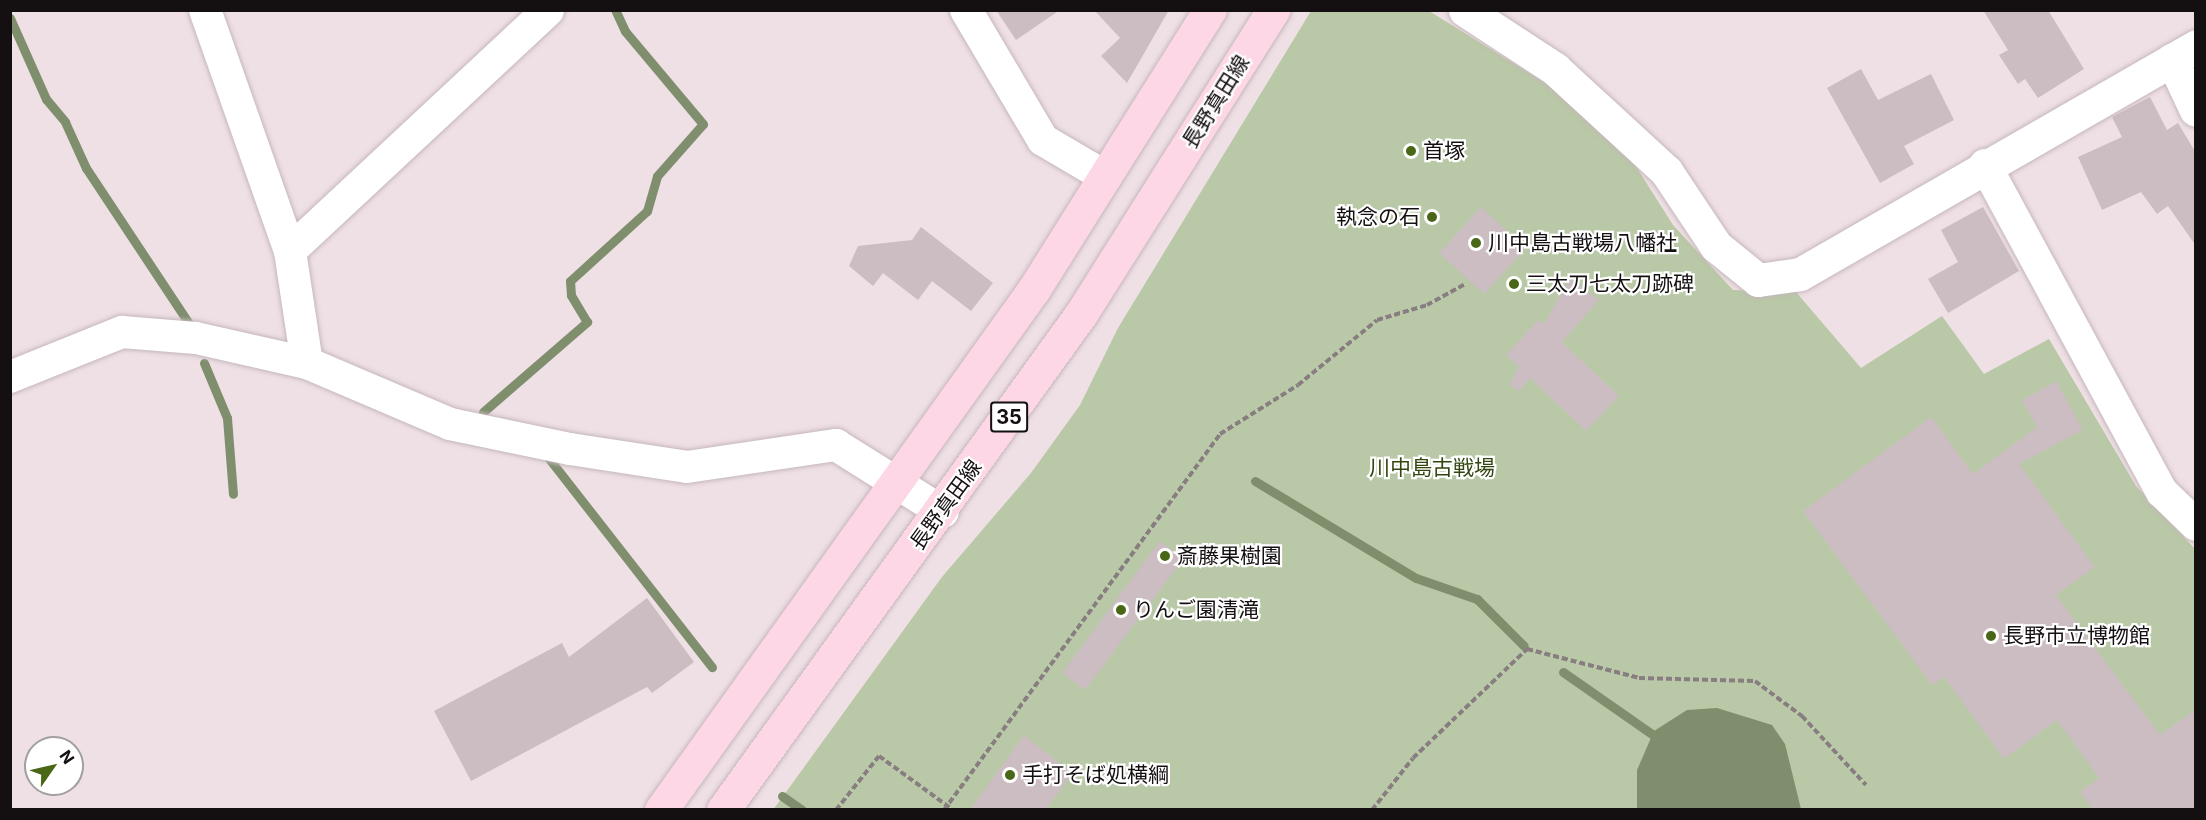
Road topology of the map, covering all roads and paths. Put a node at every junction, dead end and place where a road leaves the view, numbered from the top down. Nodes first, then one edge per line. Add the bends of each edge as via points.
1 (205, 10) edge
2 (548, 10) edge
3 (966, 10) edge
4 (1210, 10) edge
5 (1273, 10) edge
6 (1465, 10) edge
7 (2184, 53) edge
8 (2196, 111) edge
9 (1985, 165) junction
10 (1106, 177) junction
11 (290, 251) junction
12 (1465, 284) dead end
13 (307, 363) junction
14 (10, 377) edge
15 (900, 481) junction
16 (943, 512) junction
17 (2196, 525) edge
18 (1866, 784) dead end
19 (945, 807) edge
20 (661, 810) edge
21 (723, 810) edge
22 (836, 810) edge
23 (952, 810) edge
24 (1372, 810) edge

1 - 11 street
2 - 11 street
3 - 10 street via 1043,140
4 - 10 main road, 35
5 - 16 main road, 長野真田線 / 35 via 1081,315
6 - 9 street via 1555,69 1657,163 1716,246 1758,280 1800,274
7 - 8 street
7 - 9 street
9 - 17 street via 2162,492
10 - 15 main road, 35
11 - 13 street
12 - 19 path via 1427,305 1377,320 1298,385 1221,434
13 - 14 street via 196,338 122,332
13 - 15 street via 450,424 570,449 687,467 836,445
15 - 16 street
15 - 20 main road, 35
16 - 21 main road, 長野真田線 / 35
18 - 24 path via 1802,716 1755,681 1639,678 1527,649 1413,758
19 - 22 path via 879,756
19 - 23 path

